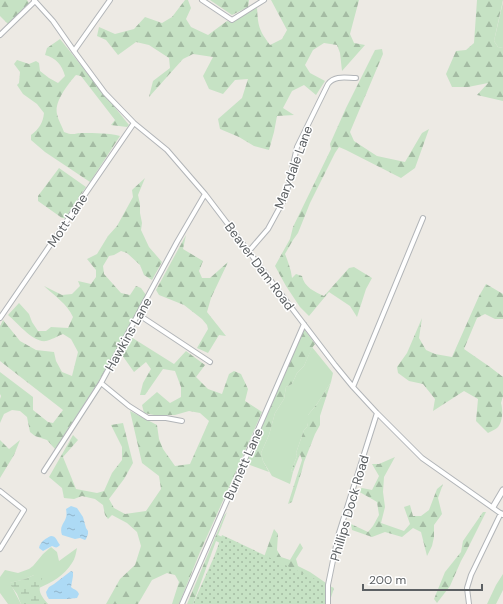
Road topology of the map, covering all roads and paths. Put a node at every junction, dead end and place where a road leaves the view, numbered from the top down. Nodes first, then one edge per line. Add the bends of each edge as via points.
1 (110, 0) edge
2 (202, 0) edge
3 (264, 0) edge
4 (35, 1) edge
5 (0, 35) edge
6 (74, 51) junction
7 (356, 78) dead end
8 (134, 123) junction
9 (205, 194) junction
10 (423, 218) dead end
11 (249, 251) junction
12 (139, 315) junction
13 (0, 318) edge
14 (304, 324) junction
15 (210, 362) dead end
16 (101, 383) junction
17 (353, 387) junction
18 (377, 413) junction
19 (182, 421) dead end
20 (44, 471) dead end
21 (503, 490) edge
22 (0, 492) edge
23 (493, 507) junction
24 (502, 514) edge
25 (0, 549) edge
26 (182, 604) edge
27 (328, 604) edge
28 (469, 604) edge

1 - 6 street
2 - 3 street via 232,20
4 - 5 street
4 - 6 street, Beaver Dam Road via 53,20
6 - 8 street, Beaver Dam Road via 106,93
7 - 11 street, Marydale Lane via 338,77 328,84 298,147 286,196 268,228
8 - 9 street, Beaver Dam Road via 167,150
8 - 13 street, Mott Lane
9 - 11 street, Beaver Dam Road
9 - 12 street, Hawkins Lane
10 - 17 street
11 - 14 street, Beaver Dam Road
12 - 15 street
12 - 16 street, Hawkins Lane
14 - 17 street, Beaver Dam Road
14 - 26 street, Burnett Lane
16 - 19 street via 148,418
16 - 20 street, Hawkins Lane
17 - 18 street, Beaver Dam Road
18 - 23 street, Beaver Dam Road via 422,458
18 - 27 street, Phillips Dock Road via 338,536 328,585
21 - 23 street
22 - 25 street via 24,510
23 - 24 street, Beaver Dam Road
24 - 28 street via 471,575 467,588

